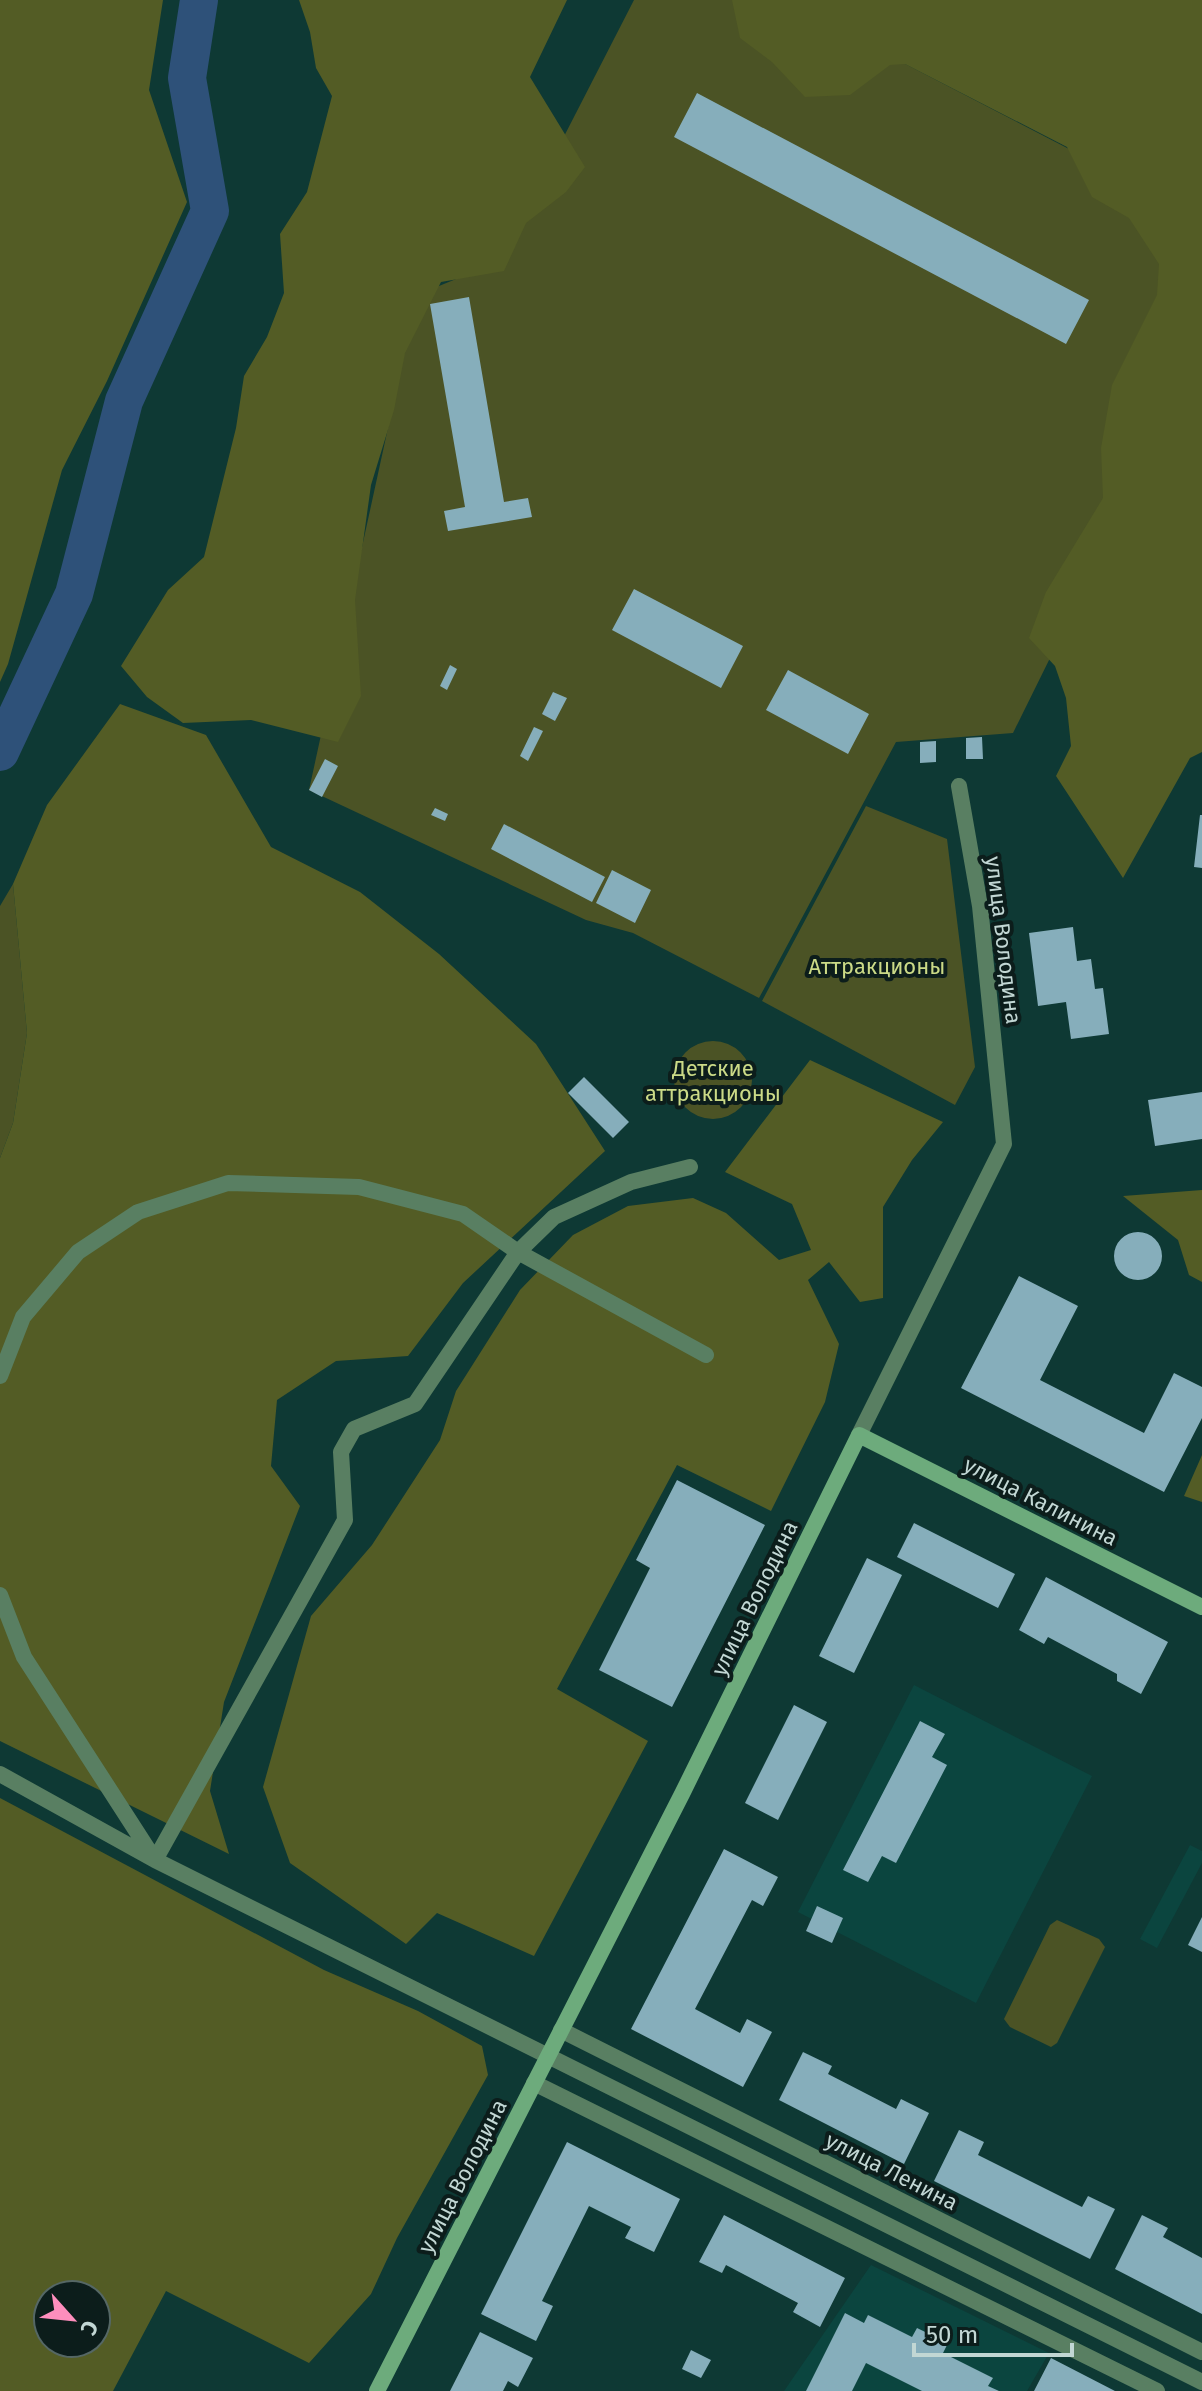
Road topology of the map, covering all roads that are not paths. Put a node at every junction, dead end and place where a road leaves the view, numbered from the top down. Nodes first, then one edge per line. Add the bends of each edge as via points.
1 (959, 786) dead end
2 (690, 1167) dead end
3 (518, 1252) junction
4 (706, 1355) dead end
5 (0, 1376) edge
6 (859, 1435) junction
7 (0, 1595) edge
8 (1202, 1607) edge
9 (0, 1774) edge
10 (155, 1860) junction
11 (561, 2030) junction
12 (547, 2056) junction
13 (534, 2083) junction
14 (1202, 2352) edge
15 (1202, 2382) edge
16 (377, 2391) edge
17 (1157, 2391) edge

1 - 6 street, улица Володина via 980,906 1004,1144
2 - 3 street via 631,1182 554,1217
3 - 4 street
3 - 5 street via 463,1214 359,1187 228,1183 138,1212 78,1252 23,1317
3 - 10 street via 415,1404 354,1429 341,1452 345,1520
6 - 8 street, улица Калинина
6 - 11 street, улица Володина
7 - 10 street via 24,1657
9 - 10 street
10 - 12 street
11 - 12 street, улица Володина
11 - 14 street, улица Ленина
12 - 13 street, улица Володина
12 - 15 street
13 - 16 street, улица Володина
13 - 17 street

